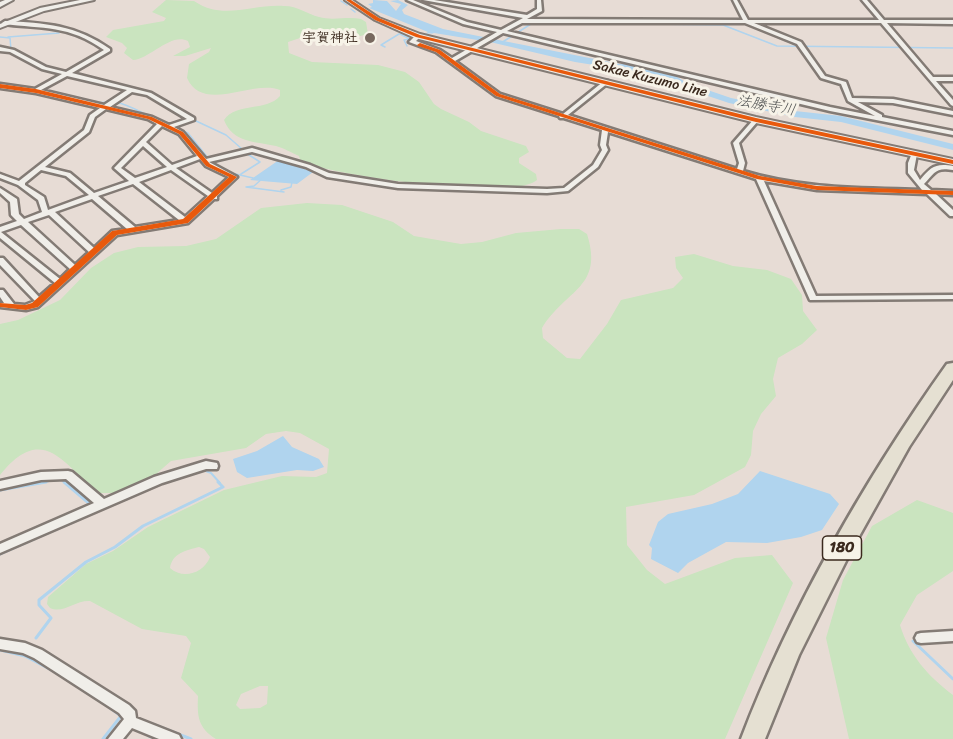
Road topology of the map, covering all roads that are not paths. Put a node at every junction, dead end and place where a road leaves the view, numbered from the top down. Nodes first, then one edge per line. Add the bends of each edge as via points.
1 (10, 0) edge
2 (91, 0) edge
3 (326, 0) edge
4 (331, 0) edge
5 (348, 0) edge
6 (410, 0) edge
7 (425, 0) edge
8 (539, 0) edge
9 (735, 0) edge
10 (864, 0) edge
11 (0, 5) edge
12 (527, 17) junction
13 (520, 21) junction
14 (747, 22) junction
15 (883, 22) junction
16 (953, 22) edge
17 (2, 24) edge
18 (501, 32) junction
19 (418, 36) junction
20 (0, 49) edge
21 (471, 49) junction
22 (12, 51) junction
23 (0, 58) edge
24 (451, 61) junction
25 (68, 72) junction
26 (932, 79) junction
27 (953, 79) edge
28 (606, 82) junction
29 (0, 86) edge
30 (131, 90) junction
31 (36, 91) junction
32 (850, 100) junction
33 (953, 104) edge
34 (102, 108) junction
35 (953, 113) edge
36 (562, 117) junction
37 (756, 120) junction
38 (890, 122) junction
39 (164, 125) junction
40 (605, 131) junction
41 (953, 133) edge
42 (142, 142) junction
43 (914, 154) junction
44 (202, 159) junction
45 (953, 162) edge
46 (40, 168) junction
47 (172, 168) junction
48 (953, 168) edge
49 (739, 172) junction
50 (0, 176) edge
51 (759, 178) junction
52 (134, 182) junction
53 (22, 184) junction
54 (920, 184) junction
55 (0, 190) edge
56 (953, 193) edge
57 (934, 194) junction
58 (93, 196) junction
59 (213, 197) junction
60 (48, 213) junction
61 (953, 214) edge
62 (185, 221) junction
63 (24, 222) junction
64 (132, 229) junction
65 (0, 232) edge
66 (94, 252) junction
67 (0, 260) edge
68 (75, 269) junction
69 (60, 284) junction
70 (0, 292) edge
71 (953, 297) edge
72 (40, 302) junction
73 (0, 305) edge
74 (11, 306) junction
75 (953, 368) edge
76 (213, 466) dead end
77 (0, 485) edge
78 (102, 504) junction
79 (0, 549) edge
80 (953, 636) edge
81 (921, 638) dead end
82 (0, 644) edge
83 (130, 721) junction
84 (115, 739) edge
85 (174, 739) edge
86 (753, 739) edge

1 - 11 main road
2 - 17 main road via 48,8
3 - 4 street
5 - 19 main road, Sakae Kuzumo Line via 377,20
6 - 18 street
7 - 12 street
8 - 12 street via 540,10
9 - 14 street
10 - 15 street
12 - 13 street
13 - 14 street
13 - 18 street
14 - 15 street
14 - 32 street via 803,47 823,77 844,83
15 - 16 street
15 - 26 street
17 - 25 street via 69,27 108,50
18 - 21 street
18 - 38 street
19 - 21 main road, Sakae Kuzumo Line
19 - 24 street via 412,40 414,44 438,51
20 - 22 street
21 - 24 street
21 - 28 main road, Sakae Kuzumo Line
22 - 23 street
22 - 25 street via 45,68
24 - 36 street via 498,95
25 - 30 street
25 - 31 street
26 - 27 street
26 - 33 street
28 - 36 street
28 - 37 main road, Sakae Kuzumo Line
29 - 31 street
30 - 34 street
30 - 39 street via 151,95 192,119
31 - 34 street
32 - 35 street via 893,101
32 - 38 street
34 - 39 street via 150,118
34 - 46 street via 92,116 87,131
36 - 40 street
37 - 43 main road, Sakae Kuzumo Line
37 - 49 street via 736,143 742,164
38 - 41 street
39 - 42 street
39 - 44 street via 184,135
40 - 44 street via 605,150 596,166 566,190 398,186 327,175 252,150
40 - 49 street
42 - 47 street
42 - 52 street via 117,168
43 - 45 main road, Sakae Kuzumo Line
43 - 54 street via 910,171
44 - 47 street
44 - 59 street via 217,171 234,177
46 - 53 street
46 - 58 street via 68,174
47 - 52 street
47 - 59 street
48 - 54 street via 943,165 930,169
49 - 51 street
50 - 53 street
51 - 57 street via 817,188
51 - 71 street via 813,298
52 - 58 street
52 - 62 street
53 - 60 street via 41,199
54 - 57 street
55 - 63 street via 14,201 15,213
56 - 57 street
57 - 61 street
58 - 60 street
58 - 64 street
59 - 62 street
60 - 63 street
60 - 66 street
62 - 64 street
63 - 65 street
63 - 68 street
64 - 66 street via 115,233
65 - 69 street
66 - 68 street
67 - 72 street
68 - 69 street
69 - 72 street
70 - 74 street
72 - 74 street via 26,308
73 - 74 street
75 - 86 highway, 180 via 854,525 799,630
76 - 78 street via 158,480
77 - 78 street via 62,474
78 - 79 street
80 - 81 street
82 - 83 street via 38,654 124,709
83 - 84 street
83 - 85 street

